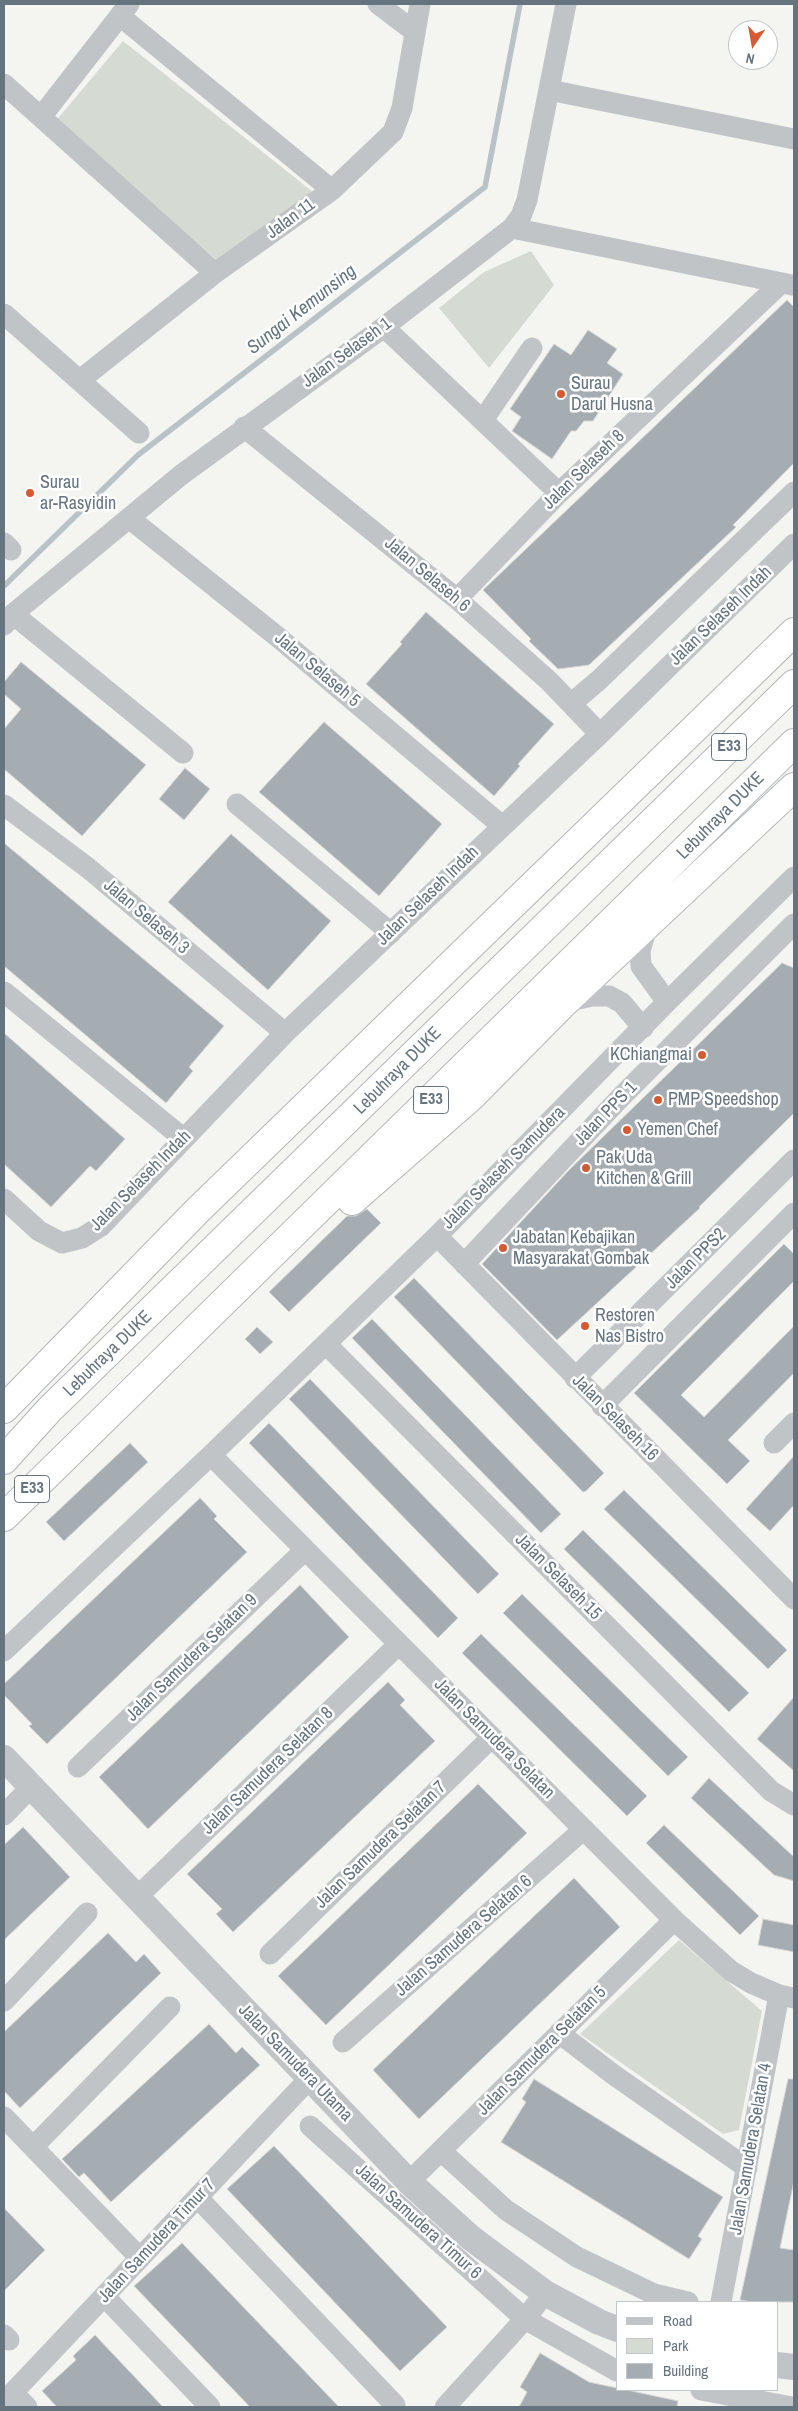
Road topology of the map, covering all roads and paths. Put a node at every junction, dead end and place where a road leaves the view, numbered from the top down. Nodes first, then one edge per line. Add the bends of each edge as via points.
1 (378, 4) edge
2 (420, 4) edge
3 (566, 4) edge
4 (124, 10) edge
5 (415, 32) junction
6 (4, 84) edge
7 (549, 90) junction
8 (41, 117) junction
9 (794, 139) edge
10 (332, 190) junction
11 (512, 228) junction
12 (215, 273) junction
13 (788, 284) edge
14 (4, 314) edge
15 (384, 327) junction
16 (532, 348) dead end
17 (80, 380) junction
18 (482, 420) junction
19 (244, 427) junction
20 (139, 433) dead end
21 (794, 492) edge
22 (559, 493) junction
23 (130, 518) junction
24 (794, 544) edge
25 (457, 599) junction
26 (9, 620) edge
27 (794, 632) edge
28 (794, 684) edge
29 (572, 703) junction
30 (600, 734) junction
31 (794, 743) edge
32 (183, 753) dead end
33 (794, 787) edge
34 (237, 804) dead end
35 (4, 805) edge
36 (502, 825) junction
37 (794, 877) edge
38 (771, 898) junction
39 (794, 924) edge
40 (647, 927) junction
41 (391, 933) junction
42 (4, 992) edge
43 (565, 1002) junction
44 (667, 1002) junction
45 (643, 1028) junction
46 (285, 1033) junction
47 (184, 1139) junction
48 (794, 1160) edge
49 (4, 1199) edge
50 (794, 1213) edge
51 (437, 1236) junction
52 (464, 1264) junction
53 (195, 1331) junction
54 (326, 1344) junction
55 (575, 1378) junction
56 (602, 1406) junction
57 (4, 1409) edge
58 (794, 1423) edge
59 (774, 1443) dead end
60 (211, 1455) junction
61 (4, 1460) edge
62 (4, 1517) edge
63 (305, 1550) junction
64 (792, 1592) edge
65 (399, 1644) junction
66 (4, 1651) edge
67 (492, 1737) junction
68 (4, 1758) edge
69 (78, 1767) dead end
70 (32, 1788) junction
71 (794, 1805) edge
72 (4, 1815) edge
73 (584, 1829) junction
74 (136, 1897) junction
75 (88, 1913) dead end
76 (674, 1920) junction
77 (270, 1954) dead end
78 (787, 1996) edge
79 (4, 2000) edge
80 (170, 2007) dead end
81 (559, 2034) junction
82 (343, 2042) dead end
83 (310, 2078) junction
84 (4, 2117) edge
85 (310, 2126) dead end
86 (33, 2147) junction
87 (441, 2151) junction
88 (747, 2168) junction
89 (410, 2182) junction
90 (198, 2198) junction
91 (140, 2258) junction
92 (546, 2293) junction
93 (105, 2297) junction
94 (684, 2301) edge
95 (721, 2301) edge
96 (526, 2319) junction
97 (616, 2329) edge
98 (778, 2364) edge
99 (794, 2367) edge
100 (616, 2370) edge
101 (705, 2391) edge
102 (15, 2401) edge
103 (395, 2406) dead end
104 (210, 2407) edge
105 (445, 2407) edge
106 (792, 2407) edge

1 - 5 street
2 - 5 street, Jalan 11
3 - 7 street, Jalan Selaseh 1
4 - 8 street
4 - 10 street
5 - 10 street, Jalan 11 via 402,108 393,132
6 - 8 street
7 - 9 street
7 - 11 street, Jalan Selaseh 1 via 527,200
8 - 12 street
10 - 12 street, Jalan 11
11 - 13 street
11 - 15 street, Jalan Selaseh 1
12 - 17 street, Jalan 11
13 - 22 street, Jalan Selaseh 8
14 - 17 street
15 - 18 street
15 - 19 street, Jalan Selaseh 1
16 - 18 street
17 - 20 street
18 - 22 street
19 - 23 street, Jalan Selaseh 1
19 - 25 street, Jalan Selaseh 6
21 - 29 street
22 - 25 street, Jalan Selaseh 8
23 - 26 street, Jalan Selaseh 1
23 - 36 street, Jalan Selaseh 5
24 - 30 street, Jalan Selaseh Indah
25 - 29 street, Jalan Selaseh 6
26 - 32 street
27 - 57 highway via 232,1177
28 - 61 highway, Lebuhraya DUKE / E33 via 56,1404
29 - 30 street, Jalan Selaseh 6
30 - 36 street, Jalan Selaseh Indah
31 - 53 highway, Lebuhraya DUKE / E33
33 - 40 highway
34 - 41 street
35 - 46 street, Jalan Selaseh 3 via 88,868
36 - 41 street, Jalan Selaseh Indah
37 - 38 street, Jalan Selaseh Samudera
38 - 39 street
38 - 44 street, Jalan Selaseh Samudera
39 - 52 street, Jalan PPS 1 via 620,1098
40 - 43 highway
40 - 44 street via 640,951 641,966
41 - 46 street, Jalan Selaseh Indah
42 - 47 street
43 - 45 street via 609,996 622,1003
43 - 53 highway via 472,1096 341,1211
44 - 45 street, Jalan Selaseh Samudera
45 - 51 street, Jalan Selaseh Samudera
46 - 47 street, Jalan Selaseh Indah
47 - 49 street, Jalan Selaseh Indah via 101,1226 82,1238 62,1243 39,1231
48 - 55 street, Jalan PPS2
50 - 56 street
51 - 52 street, Jalan Selaseh 16
51 - 54 street, Jalan Selaseh Samudera
52 - 55 street, Jalan Selaseh 16
53 - 62 highway, Lebuhraya DUKE / E33
54 - 60 street, Jalan Selaseh Samudera
54 - 71 street, Jalan Selaseh 15 via 764,1784
55 - 56 street, Jalan Selaseh 16
56 - 64 street, Jalan Selaseh 16
58 - 59 street
60 - 63 street, Jalan Samudera Selatan
60 - 66 street, Jalan Selaseh Samudera
63 - 65 street, Jalan Samudera Selatan
63 - 69 street, Jalan Samudera Selatan 9
65 - 67 street, Jalan Samudera Selatan
65 - 74 street, Jalan Samudera Selatan 8
67 - 73 street, Jalan Samudera Selatan
67 - 77 street, Jalan Samudera Selatan 7
68 - 70 street, Jalan Samudera Utama
70 - 72 street
70 - 74 street, Jalan Samudera Utama
73 - 76 street, Jalan Samudera Selatan
73 - 82 street, Jalan Samudera Selatan 6
74 - 83 street, Jalan Samudera Utama
75 - 79 street
76 - 78 street, Jalan Samudera Selatan via 731,1971 751,1983
76 - 81 street, Jalan Samudera Selatan 5
78 - 88 street, Jalan Samudera Selatan 4
80 - 86 street
81 - 87 street, Jalan Samudera Selatan 5
81 - 88 street
83 - 89 street, Jalan Samudera Utama
83 - 90 street, Jalan Samudera Timur 7
84 - 86 street
85 - 96 street, Jalan Samudera Timur 6
86 - 91 street
87 - 89 street, Jalan Samudera Selatan 5
87 - 94 street via 506,2210 577,2257 654,2294
88 - 95 street, Jalan Samudera Selatan 4
89 - 92 street, Jalan Samudera Utama via 471,2238
90 - 91 street, Jalan Samudera Timur 7
90 - 103 street
91 - 93 street, Jalan Samudera Timur 7
92 - 96 street
92 - 97 street, Jalan Samudera Utama
93 - 102 street, Jalan Samudera Timur 7
93 - 104 street
96 - 100 street, Jalan Samudera Timur 6
96 - 105 street
98 - 99 street
101 - 106 street

